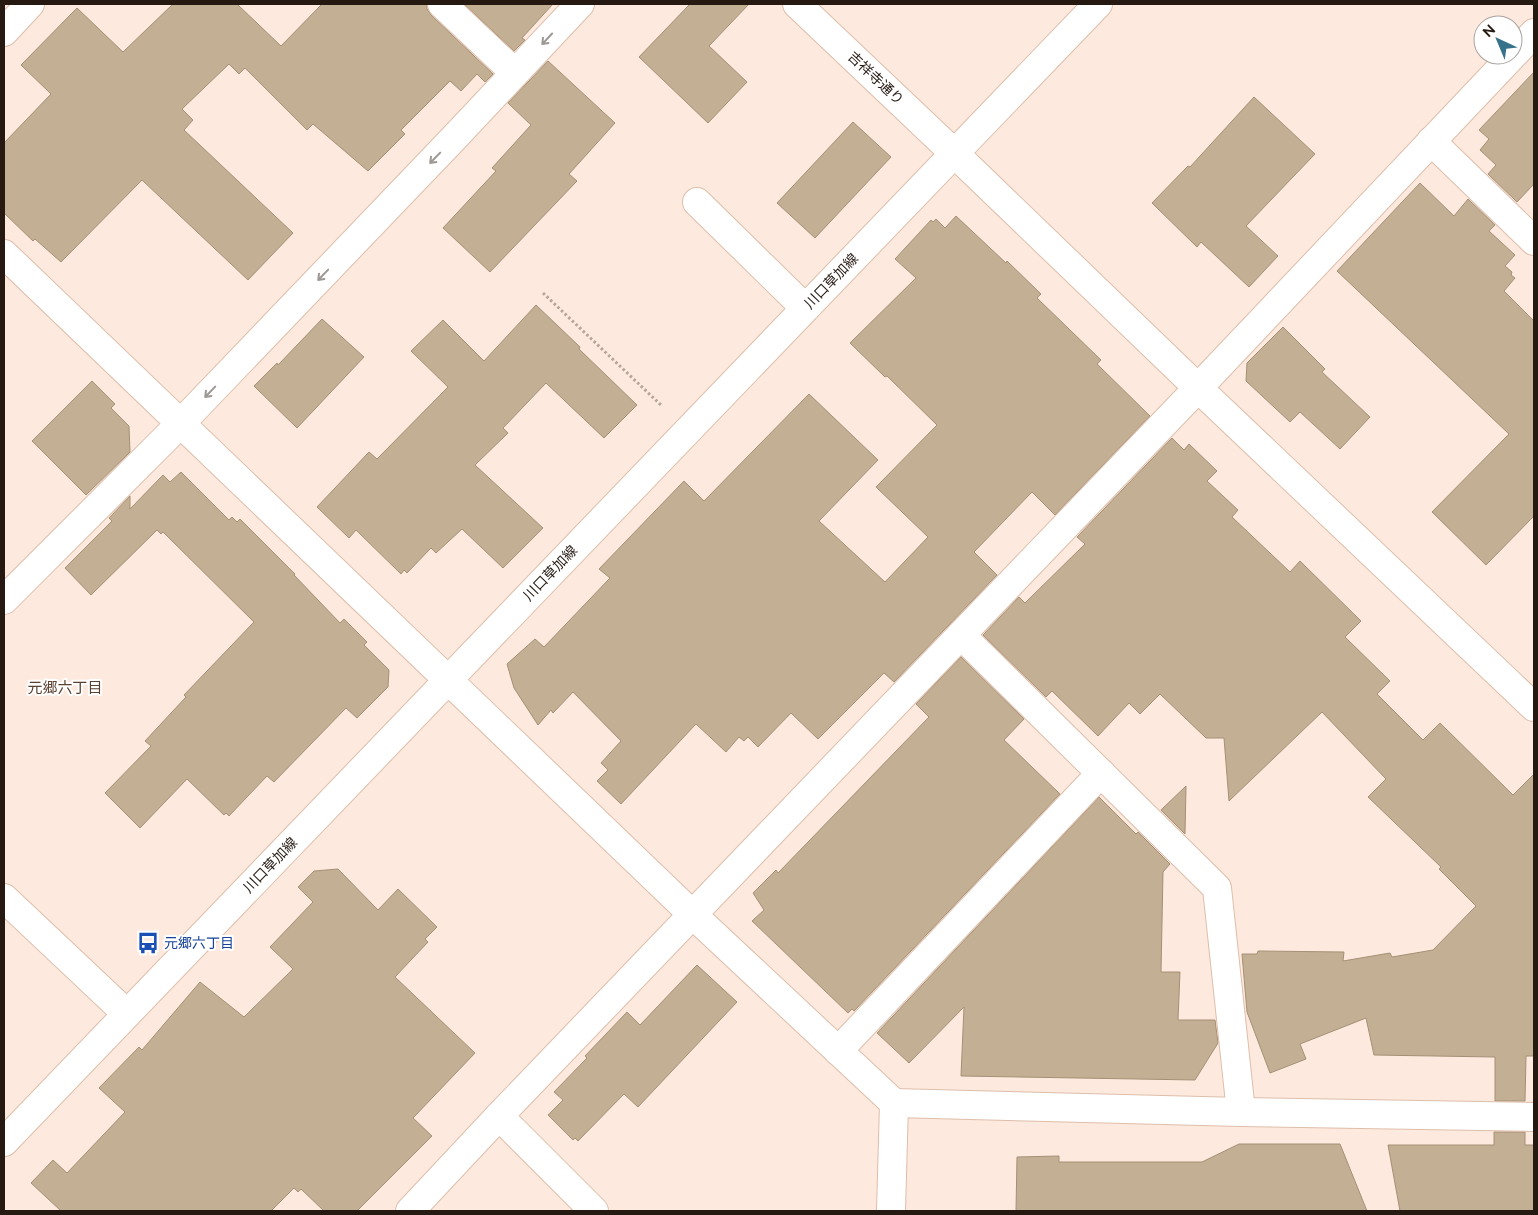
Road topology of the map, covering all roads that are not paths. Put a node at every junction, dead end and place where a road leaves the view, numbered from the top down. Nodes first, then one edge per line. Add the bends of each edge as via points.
1 (30, 4) edge
2 (442, 4) edge
3 (580, 4) edge
4 (797, 4) edge
5 (1098, 4) edge
6 (4, 32) edge
7 (1534, 33) edge
8 (515, 73) junction
9 (1431, 141) junction
10 (954, 153) junction
11 (697, 202) dead end
12 (1534, 241) edge
13 (4, 254) edge
14 (805, 308) junction
15 (1198, 388) junction
16 (180, 424) junction
17 (4, 600) edge
18 (961, 635) junction
19 (448, 679) junction
20 (1534, 708) edge
21 (1101, 773) junction
22 (4, 898) edge
23 (693, 915) junction
24 (127, 1014) junction
25 (838, 1051) junction
26 (894, 1103) junction
27 (1241, 1112) junction
28 (499, 1116) junction
29 (1534, 1117) edge
30 (4, 1142) edge
31 (410, 1211) edge
32 (594, 1211) edge
33 (890, 1211) edge

1 - 6 street
2 - 8 street
3 -> 8 street
4 - 10 street, 吉祥寺通り
5 - 10 street, 川口草加線
7 - 9 street
8 -> 16 street
9 - 12 street
9 - 15 street
10 - 14 street, 川口草加線
10 - 15 street, 吉祥寺通り
11 - 14 street
13 - 16 street
14 - 19 street, 川口草加線
15 - 18 street
15 - 20 street, 吉祥寺通り
16 - 17 street
16 - 19 street
18 - 21 street
18 - 23 street
19 - 23 street
19 - 24 street, 川口草加線
21 - 25 street
21 - 27 street via 1217,888
22 - 24 street
23 - 25 street
23 - 28 street
24 - 30 street, 川口草加線
25 - 26 street
26 - 27 street
26 - 33 street
27 - 29 street
28 - 31 street
28 - 32 street

